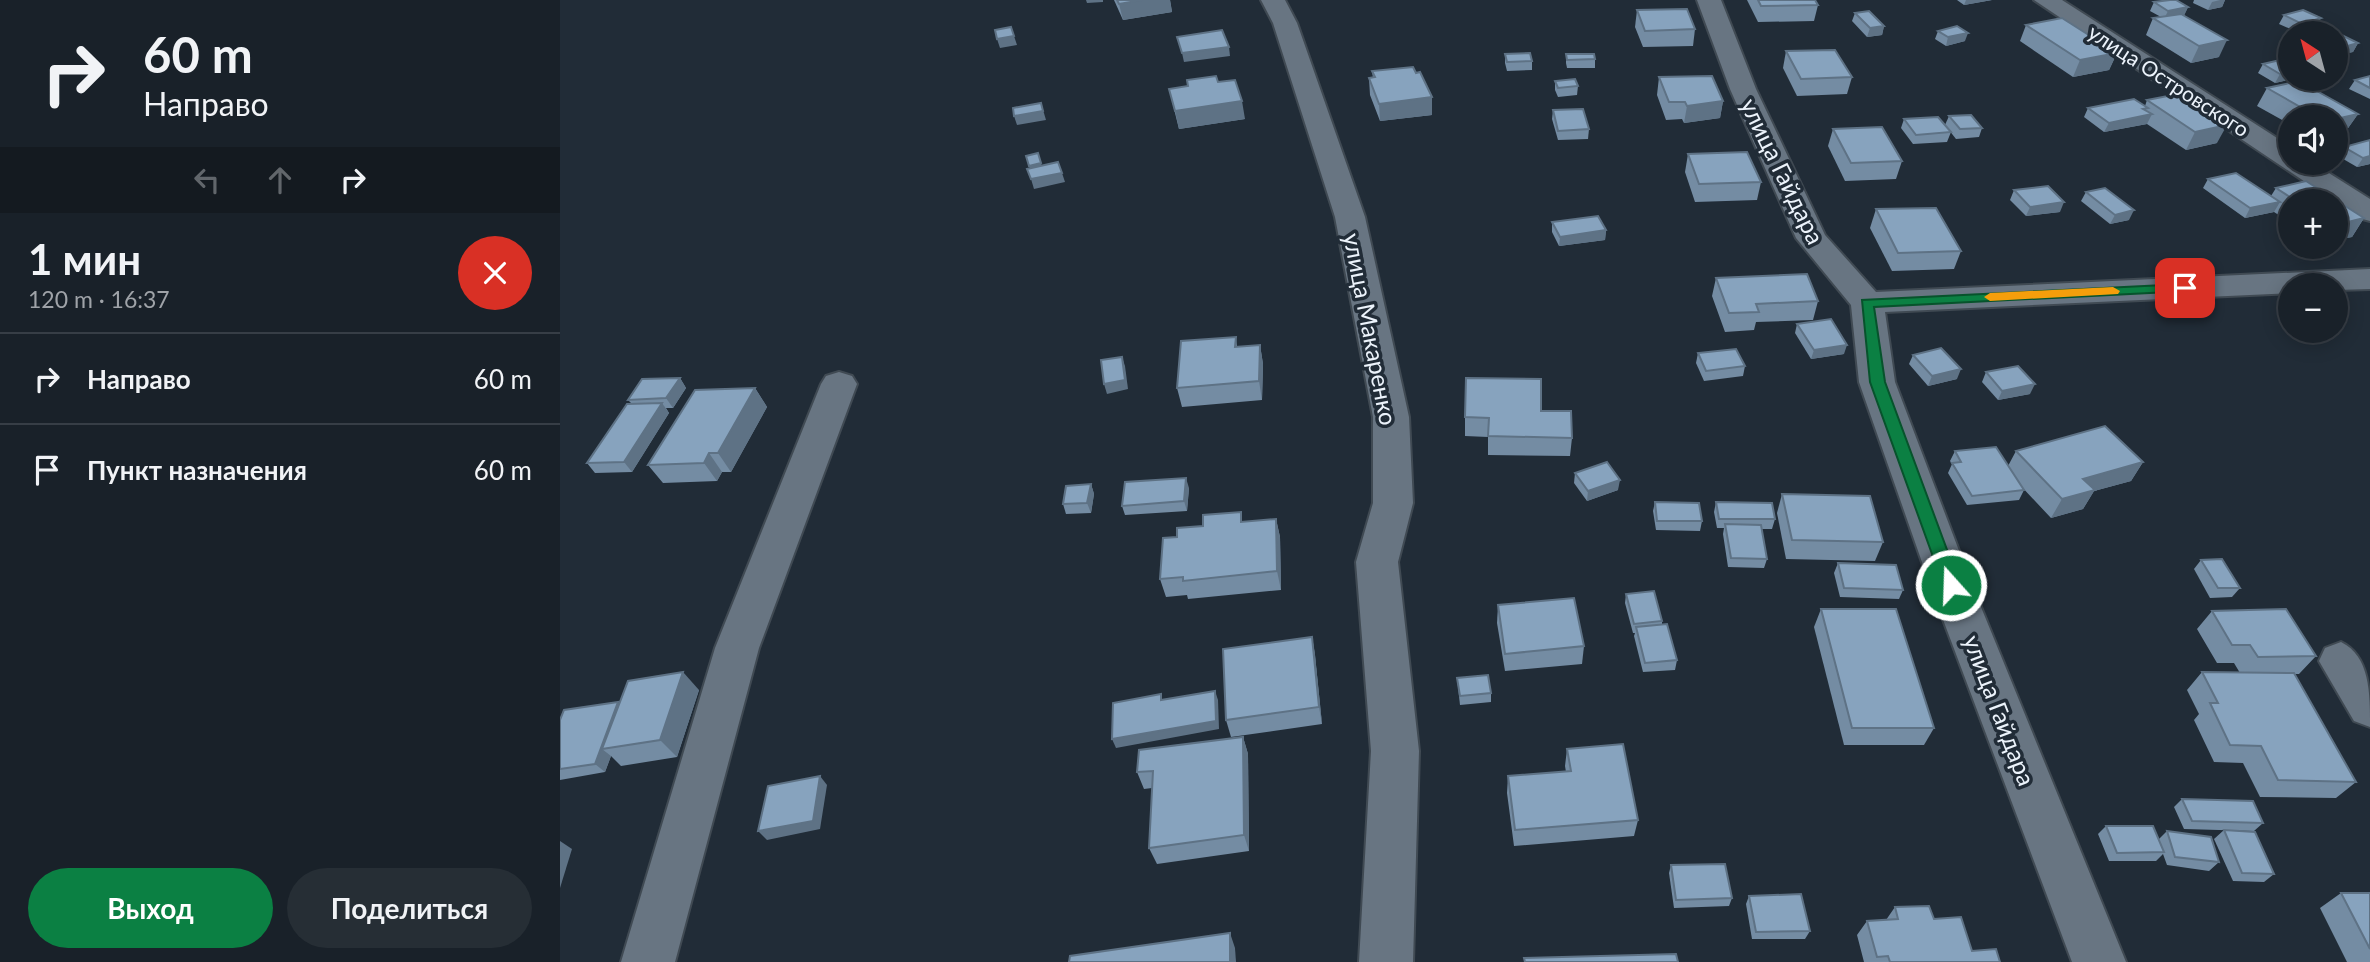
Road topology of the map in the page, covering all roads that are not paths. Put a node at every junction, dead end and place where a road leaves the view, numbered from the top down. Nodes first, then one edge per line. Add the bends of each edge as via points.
1 (1273, 0) edge
2 (1709, 0) edge
3 (2046, 0) edge
4 (2278, 153) edge
5 (2312, 175) edge
6 (2370, 212) edge
7 (2370, 279) edge
8 (1867, 303) junction
9 (839, 384) dead end
10 (2341, 661) dead end
11 (2370, 707) edge
12 (648, 962) edge
13 (1386, 962) edge
14 (2099, 962) edge

1 - 13 street, улица Макаренко via 1350,217 1391,417 1393,503 1377,562 1395,751
2 - 8 street, улица Гайдара via 1743,89 1811,238
3 - 4 street, улица Островского
5 - 6 street, улица Островского
7 - 8 street
8 - 14 street, улица Гайдара via 1877,382
9 - 12 street via 737,648
10 - 11 street

